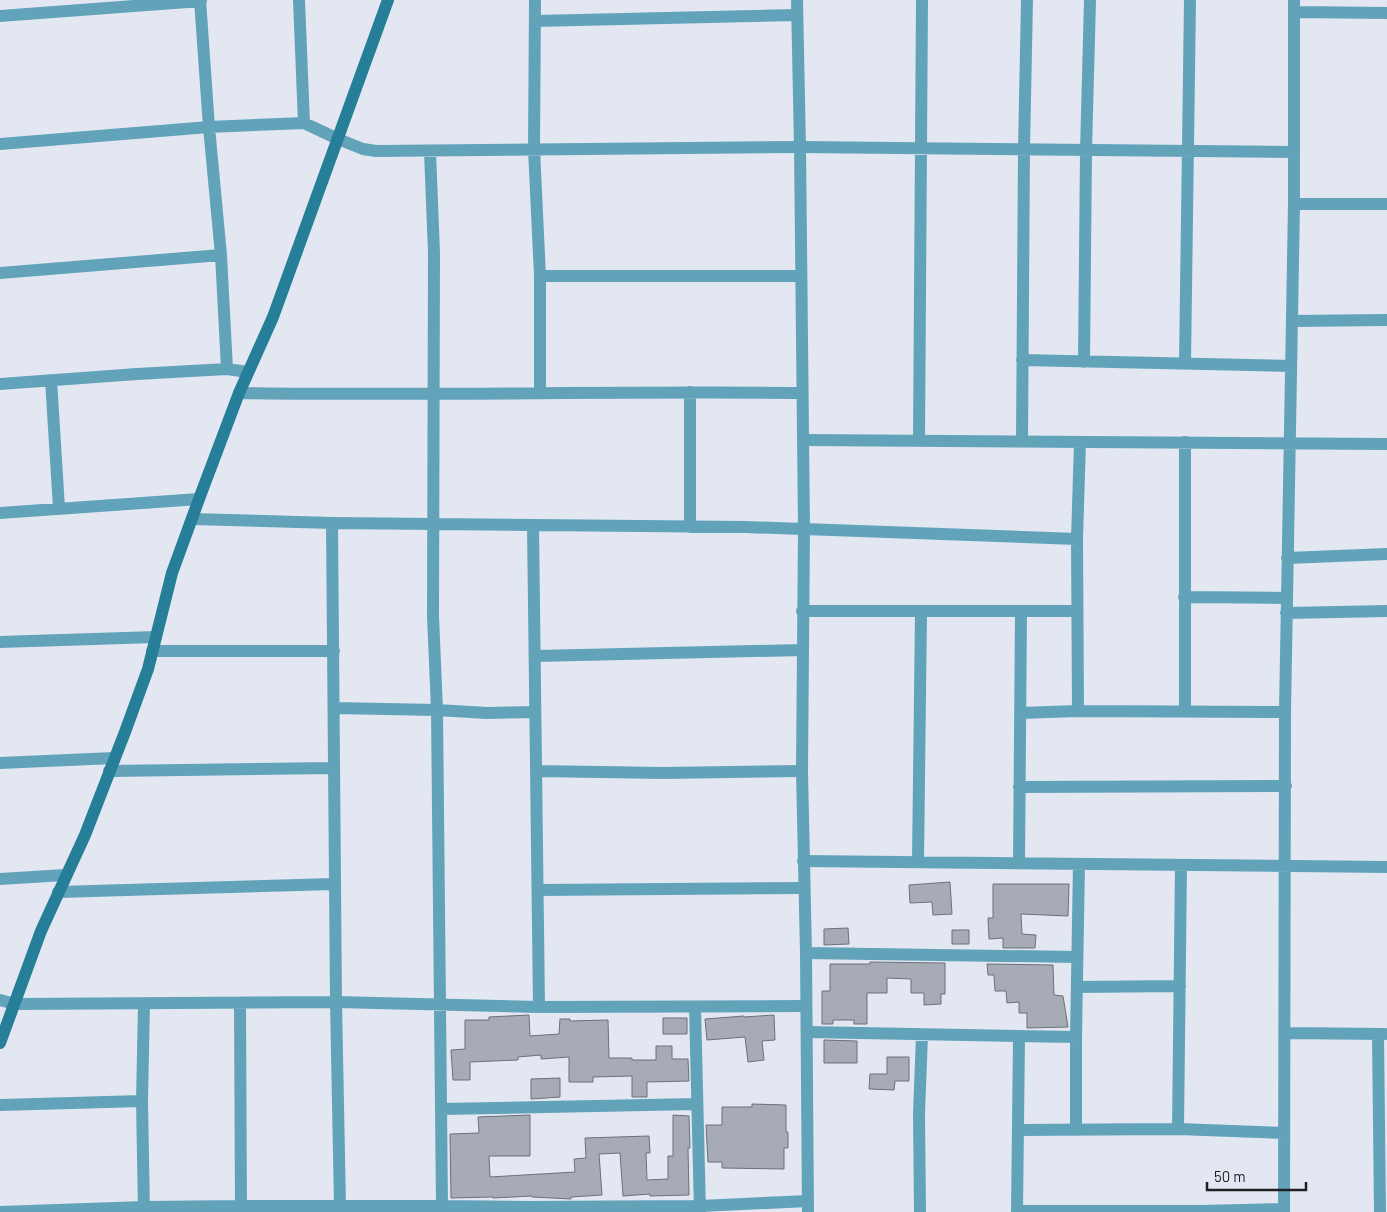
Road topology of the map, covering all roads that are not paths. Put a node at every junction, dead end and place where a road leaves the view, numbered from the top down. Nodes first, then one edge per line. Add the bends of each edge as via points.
1 (298, 0) edge
2 (388, 0) edge
3 (536, 0) edge
4 (796, 0) edge
5 (922, 0) edge
6 (1027, 0) edge
7 (1090, 0) edge
8 (1190, 0) edge
9 (200, 1) edge
10 (1294, 6) edge
11 (1387, 13) edge
12 (797, 15) junction
13 (0, 16) edge
14 (535, 21) junction
15 (304, 123) junction
16 (209, 127) junction
17 (338, 140) junction
18 (0, 144) edge
19 (800, 147) junction
20 (921, 148) junction
21 (534, 149) junction
22 (1024, 149) junction
23 (1086, 151) junction
24 (430, 152) junction
25 (1188, 152) junction
26 (1293, 152) junction
27 (1294, 204) junction
28 (1387, 204) edge
29 (221, 254) junction
30 (0, 273) edge
31 (540, 276) junction
32 (801, 276) junction
33 (1387, 320) edge
34 (1292, 321) junction
35 (1022, 360) junction
36 (1084, 362) junction
37 (1185, 363) junction
38 (1291, 366) junction
39 (227, 370) junction
40 (248, 372) junction
41 (51, 380) junction
42 (0, 384) edge
43 (690, 392) junction
44 (239, 393) junction
45 (540, 393) junction
46 (802, 393) junction
47 (435, 394) junction
48 (803, 440) junction
49 (919, 441) junction
50 (1022, 441) junction
51 (1080, 442) junction
52 (1185, 442) junction
53 (1288, 443) junction
54 (1387, 444) edge
55 (199, 499) junction
56 (59, 508) junction
57 (0, 513) edge
58 (192, 518) junction
59 (332, 523) junction
60 (434, 523) junction
61 (533, 525) junction
62 (690, 527) junction
63 (804, 530) junction
64 (1077, 540) junction
65 (1387, 554) edge
66 (1287, 558) junction
67 (1184, 597) junction
68 (1287, 598) junction
69 (802, 611) junction
70 (1021, 611) junction
71 (1077, 611) junction
72 (1387, 611) edge
73 (921, 612) junction
74 (1286, 613) junction
75 (156, 637) junction
76 (0, 642) edge
77 (802, 650) junction
78 (152, 651) junction
79 (334, 651) junction
80 (536, 656) junction
81 (334, 708) junction
82 (437, 710) junction
83 (1078, 711) junction
84 (1184, 711) junction
85 (535, 712) junction
86 (1285, 712) junction
87 (1020, 713) junction
88 (114, 758) junction
89 (0, 763) edge
90 (334, 768) junction
91 (109, 771) junction
92 (537, 771) junction
93 (802, 771) junction
94 (1286, 786) junction
95 (1019, 787) junction
96 (803, 860) junction
97 (918, 862) junction
98 (1019, 863) junction
99 (1079, 864) junction
100 (1182, 865) junction
101 (1284, 866) junction
102 (1387, 867) edge
103 (65, 875) junction
104 (0, 879) edge
105 (335, 884) junction
106 (803, 888) junction
107 (538, 890) junction
108 (58, 892) junction
109 (806, 953) junction
110 (1077, 957) junction
111 (1180, 986) junction
112 (1077, 987) junction
113 (0, 1000) edge
114 (336, 1002) junction
115 (240, 1003) junction
116 (15, 1004) junction
117 (144, 1004) junction
118 (439, 1005) junction
119 (806, 1006) junction
120 (539, 1007) junction
121 (695, 1007) junction
122 (807, 1032) junction
123 (1285, 1033) junction
124 (922, 1034) junction
125 (1383, 1034) edge
126 (1019, 1037) junction
127 (1076, 1037) junction
128 (0, 1043) edge
129 (142, 1101) junction
130 (696, 1104) junction
131 (0, 1105) edge
132 (441, 1109) junction
133 (1178, 1129) junction
134 (1018, 1130) junction
135 (1076, 1130) junction
136 (1284, 1133) junction
137 (340, 1206) junction
138 (442, 1206) junction
139 (808, 1206) edge
140 (144, 1209) edge
141 (241, 1209) edge
142 (428, 1209) edge
143 (700, 1209) edge
144 (1017, 1211) edge
145 (1284, 1211) edge
146 (0, 1212) edge
147 (920, 1212) edge
148 (1380, 1212) edge

1 - 15 street
2 - 17 main road
3 - 14 street
4 - 12 street
5 - 20 street
6 - 22 street
7 - 23 street
8 - 25 street
9 - 13 street
9 - 16 street
10 - 11 street
10 - 26 street
12 - 14 street
12 - 19 street
14 - 21 street
15 - 16 street
15 - 17 street
16 - 18 street
16 - 29 street
17 - 24 street via 376,151
17 - 40 main road via 273,317
19 - 20 street
19 - 21 street
19 - 32 street
20 - 22 street
20 - 49 street
21 - 24 street
21 - 31 street
22 - 23 street
22 - 35 street
23 - 25 street
23 - 36 street
24 - 47 street
25 - 26 street
25 - 37 street
26 - 27 street
27 - 28 street
27 - 34 street
29 - 30 street
29 - 39 street
31 - 32 street
31 - 45 street
32 - 46 street
33 - 34 street
34 - 38 street
35 - 36 street
35 - 50 street
36 - 37 street
37 - 38 street
38 - 53 street
39 - 40 street
39 - 41 street
40 - 44 main road
41 - 42 street
41 - 56 street
43 - 45 street
43 - 46 street
43 - 62 street
44 - 47 street
44 - 55 main road
45 - 47 street
46 - 48 street
47 - 60 street
48 - 49 street
48 - 63 street
49 - 50 street
50 - 51 street
51 - 52 street
51 - 64 street
52 - 53 street
52 - 67 street
53 - 54 street
53 - 66 street
55 - 56 street
55 - 58 main road
56 - 57 street
58 - 59 street
58 - 75 main road via 172,573
59 - 60 street
59 - 79 street
60 - 61 street
60 - 82 street
61 - 62 street
61 - 80 street
62 - 63 street
63 - 64 street
63 - 69 street
64 - 71 street
65 - 66 street
66 - 68 street
67 - 68 street
67 - 84 street
68 - 74 street
69 - 73 street
69 - 77 street
70 - 71 street
70 - 73 street
70 - 87 street
71 - 83 street
72 - 74 street
73 - 97 street
74 - 86 street
75 - 76 street
75 - 78 main road
77 - 80 street
77 - 93 street
78 - 79 street
78 - 88 main road
79 - 81 street
80 - 85 street
81 - 82 street
81 - 90 street
82 - 85 street
82 - 118 street
83 - 84 street
83 - 87 street
84 - 86 street
85 - 92 street
86 - 94 street
87 - 95 street
88 - 89 street
88 - 91 main road
90 - 91 street
90 - 105 street
91 - 103 main road via 85,835
92 - 93 street
92 - 107 street
93 - 96 street
94 - 95 street
94 - 101 street
95 - 98 street
96 - 97 street
96 - 106 street
97 - 98 street
98 - 99 street
99 - 100 street
99 - 110 street
100 - 101 street
100 - 111 street
101 - 102 street
101 - 123 street
103 - 104 street
103 - 108 main road
105 - 108 street
105 - 114 street
106 - 107 street
106 - 109 street
107 - 120 street
108 - 116 main road
109 - 110 street
109 - 119 street
110 - 112 street
111 - 112 street
111 - 133 street
112 - 127 street
113 - 116 street
114 - 115 street
114 - 118 street
114 - 137 street
115 - 117 street
115 - 141 street
116 - 117 street
116 - 128 main road
117 - 129 street
118 - 120 street
118 - 132 street
119 - 121 street
119 - 122 street
120 - 121 street
121 - 130 street
122 - 124 street
122 - 139 street
123 - 125 street
123 - 136 street
124 - 126 street
124 - 147 street
125 - 148 street
126 - 127 street
126 - 134 street
127 - 135 street
129 - 131 street
129 - 140 street
130 - 132 street
130 - 143 street
132 - 138 street
133 - 135 street
133 - 136 street
134 - 135 street
134 - 144 street
136 - 145 street
137 - 141 street
137 - 142 street
138 - 142 street
138 - 143 street
139 - 143 street
140 - 141 street
140 - 146 street
144 - 145 street

